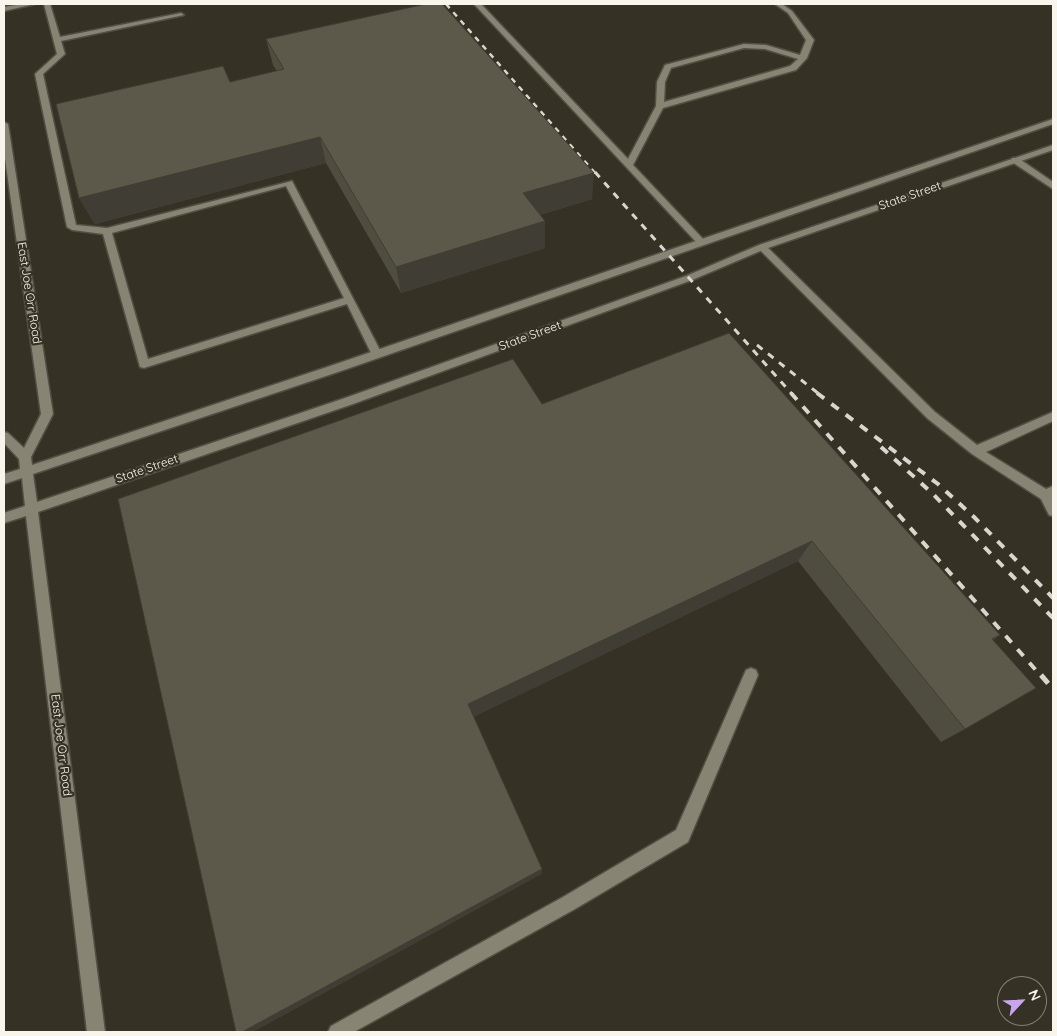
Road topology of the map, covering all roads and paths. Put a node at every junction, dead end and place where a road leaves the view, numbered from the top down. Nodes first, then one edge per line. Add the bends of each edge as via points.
1 (32, 4) edge
2 (47, 4) edge
3 (477, 4) edge
4 (778, 4) edge
5 (4, 9) edge
6 (181, 14) dead end
7 (58, 40) junction
8 (803, 58) junction
9 (660, 106) junction
10 (1053, 121) edge
11 (4, 124) edge
12 (1053, 147) edge
13 (1015, 160) junction
14 (629, 164) junction
15 (1053, 186) edge
16 (107, 231) junction
17 (701, 242) junction
18 (762, 246) junction
19 (350, 300) junction
20 (377, 354) junction
21 (1053, 416) edge
22 (4, 436) edge
23 (976, 451) junction
24 (25, 457) junction
25 (27, 472) junction
26 (4, 479) edge
27 (1049, 493) edge
28 (32, 508) junction
29 (1053, 512) edge
30 (4, 518) edge
31 (751, 675) dead end
32 (96, 1032) edge
33 (337, 1032) edge

1 - 5 street
2 - 7 street
3 - 14 street
4 - 8 street via 790,12 810,40
6 - 7 street
7 - 16 street via 61,54 39,74 72,227
8 - 9 street via 793,68
8 - 9 street via 766,47 744,46 668,67 661,82
9 - 14 street
10 - 17 street, State Street
11 - 24 street, East Joe Orr Road via 47,414
12 - 13 street, State Street
13 - 15 street
13 - 18 street, State Street
14 - 17 street
16 - 19 street via 289,183
16 - 19 street via 144,364
17 - 20 street, State Street
18 - 23 street via 931,415
18 - 28 street, State Street via 689,278 350,401
19 - 20 street
20 - 25 street, State Street
21 - 23 street
22 - 24 street
23 - 27 street
24 - 25 street, East Joe Orr Road
25 - 26 street, State Street
25 - 28 street, East Joe Orr Road
27 - 29 street
28 - 30 street, State Street
28 - 32 street, East Joe Orr Road
31 - 33 street via 682,836

